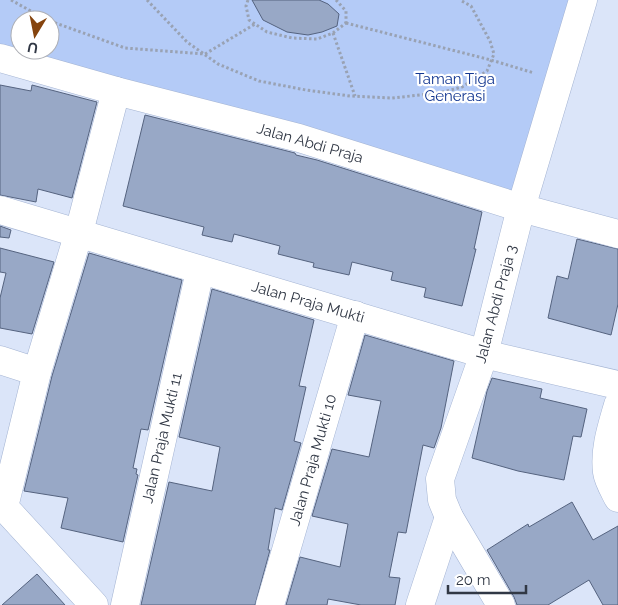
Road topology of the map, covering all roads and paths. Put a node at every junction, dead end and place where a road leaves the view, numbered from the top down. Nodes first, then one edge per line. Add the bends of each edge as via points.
1 (11, 0) edge
2 (147, 0) edge
3 (248, 0) edge
4 (344, 0) edge
5 (460, 0) edge
6 (583, 0) edge
7 (338, 2) edge
8 (29, 10) edge
9 (346, 23) junction
10 (255, 24) junction
11 (60, 25) edge
12 (333, 33) junction
13 (205, 54) junction
14 (0, 58) edge
15 (492, 60) junction
16 (559, 81) junction
17 (116, 91) junction
18 (355, 96) junction
19 (521, 208) junction
20 (0, 210) edge
21 (79, 232) junction
22 (618, 234) edge
23 (200, 271) junction
24 (355, 315) junction
25 (484, 354) junction
26 (0, 360) edge
27 (36, 372) junction
28 (618, 385) edge
29 (618, 405) edge
30 (618, 498) edge
31 (2, 506) edge
32 (449, 518) junction
33 (94, 605) edge
34 (124, 605) edge
35 (270, 605) edge
36 (420, 605) edge
37 (501, 605) edge

1 - 8 path
2 - 13 path via 187,42
3 - 10 path via 249,20
4 - 7 path
5 - 15 path via 471,6 490,41 494,54
6 - 16 street, Jalan Abdi Praja 3
7 - 9 path via 346,11
9 - 12 path
9 - 15 path
10 - 12 path via 267,32 292,38 317,39
10 - 13 path
11 - 13 path via 124,48
12 - 18 path
13 - 18 path via 218,64 259,80
14 - 17 street, Jalan Abdi Praja
15 - 16 path
15 - 18 path via 487,71 462,87 439,94 392,98
16 - 19 street, Jalan Abdi Praja 3
17 - 19 street, Jalan Abdi Praja via 299,138
17 - 21 street
19 - 22 street, Jalan Abdi Praja
19 - 25 street, Jalan Abdi Praja 3
20 - 21 street, Jalan Praja Mukti
21 - 23 street, Jalan Praja Mukti
21 - 27 street
23 - 24 street, Jalan Praja Mukti
23 - 34 street, Jalan Praja Mukti 11
24 - 25 street, Jalan Praja Mukti
24 - 35 street, Jalan Praja Mukti 10
25 - 28 street, Jalan Praja Mukti
25 - 32 street, Jalan Abdi Praja 3 via 440,479 442,500
26 - 27 street
27 - 31 street
29 - 30 street via 607,453 607,473
31 - 33 street
32 - 36 street
32 - 37 street, Jalan Abdi Praja 3

